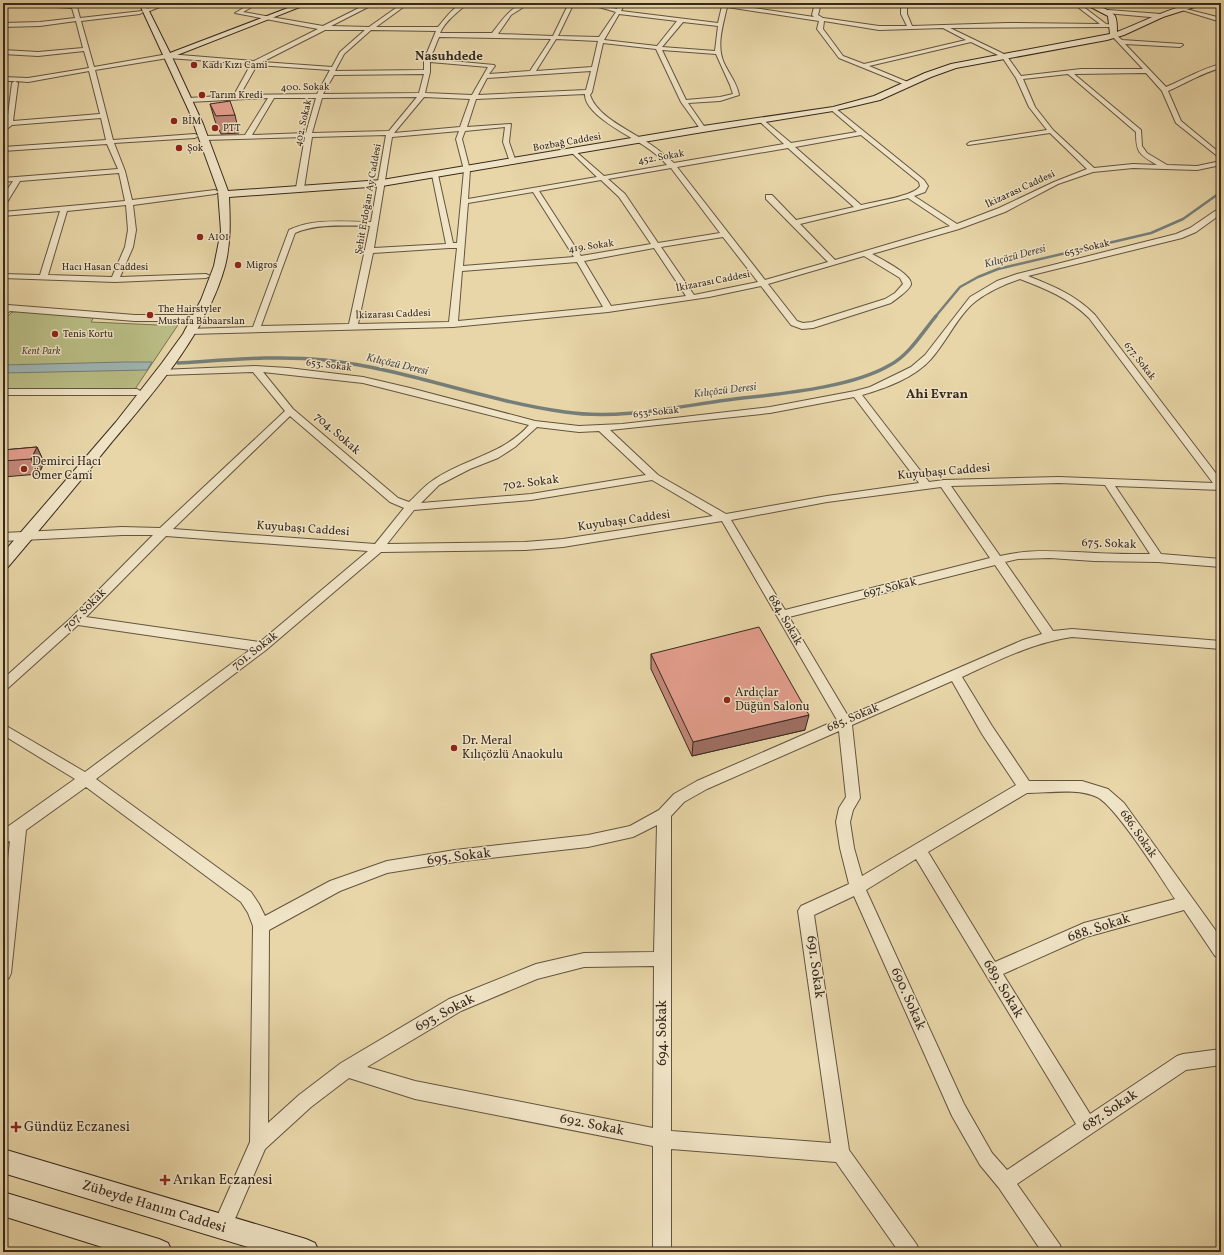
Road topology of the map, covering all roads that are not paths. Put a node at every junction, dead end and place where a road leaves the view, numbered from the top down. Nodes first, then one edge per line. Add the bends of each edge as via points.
1 (14, 3) edge
2 (25, 3) edge
3 (137, 3) edge
4 (142, 3) edge
5 (167, 3) edge
6 (256, 3) edge
7 (307, 3) edge
8 (373, 3) edge
9 (406, 3) edge
10 (465, 3) edge
11 (527, 3) edge
12 (576, 3) edge
13 (588, 3) edge
14 (622, 3) edge
15 (710, 3) edge
16 (818, 3) edge
17 (904, 3) edge
18 (918, 3) edge
19 (976, 3) edge
20 (1085, 3) edge
21 (1204, 3) edge
22 (1077, 4) edge
23 (73, 5) edge
24 (3, 6) edge
25 (725, 6) junction
26 (1184, 9) junction
27 (619, 11) junction
28 (143, 12) junction
29 (1108, 12) junction
30 (1161, 16) junction
31 (268, 18) junction
32 (682, 19) junction
33 (78, 20) junction
34 (822, 20) junction
35 (1221, 20) edge
36 (3, 25) edge
37 (721, 25) junction
38 (17, 26) junction
39 (910, 26) junction
40 (944, 26) junction
41 (1109, 26) junction
42 (323, 28) junction
43 (369, 29) junction
44 (8, 31) dead end
45 (438, 32) junction
46 (494, 35) junction
47 (1114, 35) junction
48 (555, 37) junction
49 (601, 40) junction
50 (972, 40) junction
51 (1121, 42) junction
52 (1180, 46) dead end
53 (658, 48) junction
54 (86, 49) junction
55 (3, 52) edge
56 (718, 53) junction
57 (1004, 56) junction
58 (165, 57) junction
59 (427, 60) junction
60 (255, 63) junction
61 (864, 66) junction
62 (1221, 66) edge
63 (92, 70) junction
64 (594, 70) junction
65 (1146, 70) junction
66 (332, 71) junction
67 (427, 72) junction
68 (532, 73) junction
69 (1070, 73) junction
70 (485, 76) junction
71 (1019, 78) junction
72 (3, 79) edge
73 (28, 80) junction
74 (15, 83) junction
75 (908, 84) junction
76 (3, 86) edge
77 (1165, 90) junction
78 (589, 92) junction
79 (422, 95) junction
80 (236, 97) junction
81 (272, 97) junction
82 (319, 97) junction
83 (474, 97) junction
84 (189, 100) junction
85 (684, 102) junction
86 (833, 109) junction
87 (103, 116) junction
88 (761, 120) junction
89 (10, 123) junction
90 (463, 129) junction
91 (703, 129) junction
92 (3, 130) edge
93 (1050, 131) junction
94 (861, 132) junction
95 (309, 134) junction
96 (390, 134) junction
97 (248, 136) junction
98 (199, 137) junction
99 (640, 140) junction
100 (110, 142) junction
101 (970, 144) dead end
102 (790, 146) junction
103 (3, 149) edge
104 (574, 152) junction
105 (1221, 157) edge
106 (513, 162) junction
107 (1221, 163) edge
108 (672, 165) junction
109 (1165, 167) junction
110 (467, 170) junction
111 (1092, 170) junction
112 (122, 171) junction
113 (435, 175) junction
114 (603, 178) junction
115 (18, 179) junction
116 (3, 180) edge
117 (382, 183) junction
118 (300, 188) junction
119 (534, 189) junction
120 (219, 193) junction
121 (909, 196) junction
122 (769, 197) dead end
123 (3, 202) edge
124 (464, 202) junction
125 (129, 203) junction
126 (860, 208) junction
127 (64, 209) junction
128 (1221, 211) edge
129 (3, 214) edge
130 (794, 223) junction
131 (375, 224) junction
132 (956, 228) junction
133 (725, 234) junction
134 (461, 245) junction
135 (450, 246) junction
136 (657, 246) junction
137 (370, 251) junction
138 (866, 254) junction
139 (579, 259) junction
140 (834, 263) junction
141 (459, 269) junction
142 (3, 276) edge
143 (206, 276) junction
144 (1020, 276) junction
145 (43, 277) junction
146 (115, 280) junction
147 (763, 283) junction
148 (691, 298) junction
149 (5, 309) edge
150 (608, 309) junction
151 (192, 318) junction
152 (453, 324) junction
153 (353, 326) junction
154 (256, 329) junction
155 (190, 331) junction
156 (255, 369) junction
157 (163, 372) junction
158 (3, 392) edge
159 (142, 392) junction
160 (856, 394) junction
161 (290, 411) junction
162 (535, 424) junction
163 (603, 429) junction
164 (654, 477) junction
165 (1107, 481) junction
166 (944, 484) junction
167 (926, 485) junction
168 (1221, 487) edge
169 (411, 507) junction
170 (725, 518) junction
171 (163, 532) junction
172 (15, 536) edge
173 (378, 548) junction
174 (3, 549) edge
175 (1158, 558) junction
176 (997, 560) junction
177 (3, 563) edge
178 (1221, 563) edge
179 (782, 615) junction
180 (76, 620) junction
181 (1050, 636) junction
182 (1221, 646) edge
183 (262, 647) junction
184 (955, 675) junction
185 (3, 686) edge
186 (845, 722) junction
187 (3, 729) edge
188 (86, 779) junction
189 (1025, 787) junction
190 (664, 814) junction
191 (19, 828) junction
192 (3, 838) edge
193 (919, 851) junction
194 (857, 887) junction
195 (1186, 903) junction
196 (261, 926) junction
197 (1221, 951) edge
198 (662, 959) junction
199 (992, 971) junction
200 (3, 972) edge
201 (1221, 1057) edge
202 (347, 1069) junction
203 (1087, 1126) junction
204 (662, 1139) junction
205 (259, 1143) junction
206 (842, 1153) junction
207 (3, 1161) edge
208 (1005, 1182) junction
209 (3, 1204) edge
210 (221, 1228) junction
211 (159, 1252) edge
212 (306, 1252) edge
213 (662, 1252) edge
214 (910, 1252) edge
215 (1053, 1252) edge

1 - 24 street
2 - 23 street
3 - 28 main road
4 - 28 main road
5 - 28 street
6 - 31 street via 238,13
7 - 31 main road
8 - 42 street
9 - 43 street, 402. Sokak
10 - 45 street, Şehit Erdoğan Ay Caddesi
11 - 46 street via 509,14
12 - 48 street via 570,6
13 - 27 street
14 - 27 street
15 - 25 street
16 - 34 street via 815,15
17 - 39 street via 904,14
18 - 19 street
19 - 22 street
20 - 22 street
20 - 29 main road
21 - 26 main road, Bozbağ Caddesi
22 - 41 street
23 - 33 street
25 - 34 street via 775,11
25 - 37 street
26 - 30 main road, Bozbağ Caddesi
26 - 35 street
27 - 32 street
27 - 49 street
28 - 33 street
28 - 58 main road
29 - 30 street
29 - 41 main road via 1113,18
30 - 47 main road, Bozbağ Caddesi
31 - 42 street
31 - 58 main road
32 - 37 street
32 - 53 street
33 - 38 street
33 - 54 street
34 - 39 street via 879,28
34 - 61 street via 820,29 835,51 841,57
36 - 38 street
37 - 56 street
38 - 44 street
39 - 40 street
40 - 41 street
40 - 50 street
41 - 47 main road
42 - 43 street
42 - 60 street
43 - 45 street
43 - 66 street, 402. Sokak via 342,53
45 - 46 street
45 - 59 street, Şehit Erdoğan Ay Caddesi
46 - 48 street
47 - 51 street
47 - 57 main road, Bozbağ Caddesi
48 - 49 street
48 - 68 street
49 - 53 street
49 - 64 street
50 - 57 street
50 - 61 street
51 - 52 street
51 - 65 street
53 - 56 street
53 - 85 street
54 - 55 street via 38,54
54 - 63 street
56 - 85 street via 736,95
57 - 71 street
57 - 75 main road, Bozbağ Caddesi via 954,66
58 - 60 street
58 - 63 street
58 - 84 main road
58 - 98 main road
59 - 67 street, Şehit Erdoğan Ay Caddesi
59 - 70 street via 492,66
60 - 66 street
60 - 80 street
61 - 75 street
62 - 77 street via 1203,71
63 - 73 street
63 - 87 street
64 - 68 street
64 - 78 street
65 - 69 street
65 - 77 street
66 - 67 street
66 - 82 street, 402. Sokak
67 - 79 street, Şehit Erdoğan Ay Caddesi
68 - 70 street
69 - 71 street
69 - 109 street via 1134,126 1139,131 1139,146 1144,154
70 - 83 street
71 - 93 street via 1032,108
72 - 73 street
73 - 74 street
74 - 76 street
74 - 89 street
75 - 86 main road, Bozbağ Caddesi via 870,100
77 - 105 street via 1178,122
78 - 83 street, 400. Sokak
78 - 99 street via 587,99 595,110
79 - 82 street, 400. Sokak
79 - 83 street, 400. Sokak
79 - 96 street, Şehit Erdoğan Ay Caddesi
80 - 81 street, 400. Sokak
80 - 84 street, 400. Sokak
81 - 82 street, 400. Sokak
81 - 97 street
82 - 95 street, 402. Sokak
83 - 90 street
84 - 98 main road
85 - 91 street
86 - 88 main road, Bozbağ Caddesi
86 - 94 street
87 - 89 street
87 - 100 street
88 - 91 main road, Bozbağ Caddesi
88 - 102 street
89 - 92 street
90 - 96 street
90 - 106 street via 509,125 506,142
90 - 110 street via 460,139
91 - 99 main road, Bozbağ Caddesi
93 - 101 street
93 - 111 street
94 - 102 street, 452. Sokak
94 - 121 street via 922,181 922,190
95 - 96 street
95 - 97 street
95 - 118 street, 402. Sokak
96 - 117 street, Şehit Erdoğan Ay Caddesi
97 - 98 street
98 - 100 street
98 - 120 main road
99 - 104 main road, Bozbağ Caddesi
99 - 108 street
100 - 103 street
100 - 112 street
102 - 108 street, 452. Sokak
102 - 126 street
104 - 106 main road, Bozbağ Caddesi
104 - 114 street
106 - 110 main road, Bozbağ Caddesi
107 - 109 street, İkizarası Caddesi via 1197,168
108 - 114 street, 452. Sokak
108 - 133 street
109 - 111 street, İkizarası Caddesi via 1123,166
110 - 113 main road, Bozbağ Caddesi
110 - 124 street
111 - 132 street, İkizarası Caddesi via 1056,183 1002,210
112 - 115 street
112 - 125 street
113 - 117 main road, Bozbağ Caddesi
113 - 135 street
114 - 119 street, 452. Sokak
114 - 136 street via 622,196
115 - 116 street
115 - 123 street
117 - 118 main road, Bozbağ Caddesi
117 - 131 street, Şehit Erdoğan Ay Caddesi
118 - 120 main road, Bozbağ Caddesi
119 - 124 street, 452. Sokak
119 - 139 street
120 - 125 street
120 - 143 main road via 218,225
120 - 151 main road via 226,216 220,260 212,286
121 - 126 street
121 - 132 street
122 - 130 street
124 - 134 street
125 - 127 street
125 - 146 street via 132,230 129,247
126 - 130 street
127 - 129 street
127 - 145 street
128 - 144 street, 653. Sokak via 1194,230 1179,236
130 - 140 street
131 - 137 street, Şehit Erdoğan Ay Caddesi
131 - 154 street via 307,226 292,232
132 - 138 street, İkizarası Caddesi
133 - 136 street, 419. Sokak
133 - 147 street
134 - 135 street
134 - 141 street
135 - 137 street
136 - 139 street, 419. Sokak
136 - 148 street
137 - 153 street, Şehit Erdoğan Ay Caddesi
138 - 140 street, İkizarası Caddesi
138 - 147 street via 903,276 907,284 898,295 888,300 813,325 797,325
139 - 141 street, 419. Sokak
139 - 150 street
140 - 147 street, İkizarası Caddesi
141 - 152 street
142 - 145 street, Hacı Hasan Caddesi
143 - 146 street, Hacı Hasan Caddesi
143 - 151 main road
144 - 160 street, 653. Sokak via 1000,283 973,299 928,357 914,369 896,379
144 - 168 street, 677. Sokak via 1048,287 1079,304 1095,318
145 - 146 street, Hacı Hasan Caddesi
147 - 148 street, İkizarası Caddesi
148 - 150 street, İkizarası Caddesi
149 - 151 street via 135,318
150 - 152 street, İkizarası Caddesi
151 - 155 main road
151 - 159 main road
152 - 153 street, İkizarası Caddesi
153 - 154 street, İkizarası Caddesi
154 - 155 street, İkizarası Caddesi
155 - 157 main road
156 - 157 street, 653. Sokak
156 - 161 street, 704. Sokak
156 - 162 street, 653. Sokak via 363,380
157 - 159 main road
158 - 159 street
159 - 172 main road
160 - 163 street, 653. Sokak via 770,410
160 - 167 street
161 - 169 street, 704. Sokak via 394,500
161 - 171 street, 707. Sokak
162 - 163 street, 653. Sokak
162 - 169 street, 701. Sokak via 494,456 435,483
163 - 164 street
164 - 169 street, 702. Sokak via 530,497
164 - 170 street
165 - 166 street, Kuyubaşı Caddesi
165 - 168 street, Kuyubaşı Caddesi
165 - 175 street
166 - 167 street, Kuyubaşı Caddesi
166 - 176 street
167 - 170 street, Kuyubaşı Caddesi via 827,499
169 - 173 street, 701. Sokak
170 - 173 street, Kuyubaşı Caddesi via 563,543
170 - 179 street, 684. Sokak
171 - 172 street, Kuyubaşı Caddesi via 114,531
171 - 173 street, Kuyubaşı Caddesi
171 - 180 street, 707. Sokak
172 - 174 main road
172 - 177 main road
173 - 183 street, 701. Sokak
175 - 176 street, 675. Sokak via 1050,554 1018,555
175 - 178 street, 675. Sokak
176 - 179 street, 697. Sokak
176 - 181 street
179 - 186 street, 684. Sokak
180 - 183 street
180 - 185 street, 707. Sokak
181 - 182 street, 685. Sokak via 1072,633
181 - 184 street, 685. Sokak via 1027,643
183 - 188 street, 701. Sokak
184 - 186 street, 685. Sokak
184 - 189 street via 987,730
186 - 190 street, 685. Sokak via 702,785 679,798
186 - 194 street, 690. Sokak via 853,798 846,808 843,822
187 - 188 street
188 - 191 street, 701. Sokak
188 - 196 street via 246,897
189 - 193 street, 691. Sokak
189 - 195 street, 686. Sokak via 1082,787 1103,794 1119,807
190 - 196 street, 695. Sokak via 633,831 588,841 455,856 387,867 335,886
190 - 198 street, 694. Sokak
191 - 192 street, 701. Sokak
191 - 200 street
193 - 194 street, 691. Sokak
193 - 199 street, 689. Sokak
194 - 206 street, 691. Sokak via 806,911
194 - 208 street, 690. Sokak via 958,1110 986,1159
195 - 197 street, 686. Sokak
195 - 199 street, 688. Sokak via 1084,930
196 - 205 street
198 - 202 street, 693. Sokak via 584,960 536,972 455,1005
198 - 204 street, 694. Sokak
199 - 203 street, 689. Sokak
201 - 203 street, 687. Sokak via 1183,1062
202 - 204 street, 692. Sokak via 415,1090
202 - 205 street, 693. Sokak via 305,1101
203 - 208 street, 687. Sokak
204 - 206 street, 692. Sokak
204 - 213 street, 694. Sokak
205 - 210 street
206 - 214 street, 691. Sokak
207 - 210 main road, Zübeyde Hanım Caddesi
208 - 215 street, 690. Sokak
209 - 211 main road
210 - 212 main road, Zübeyde Hanım Caddesi

